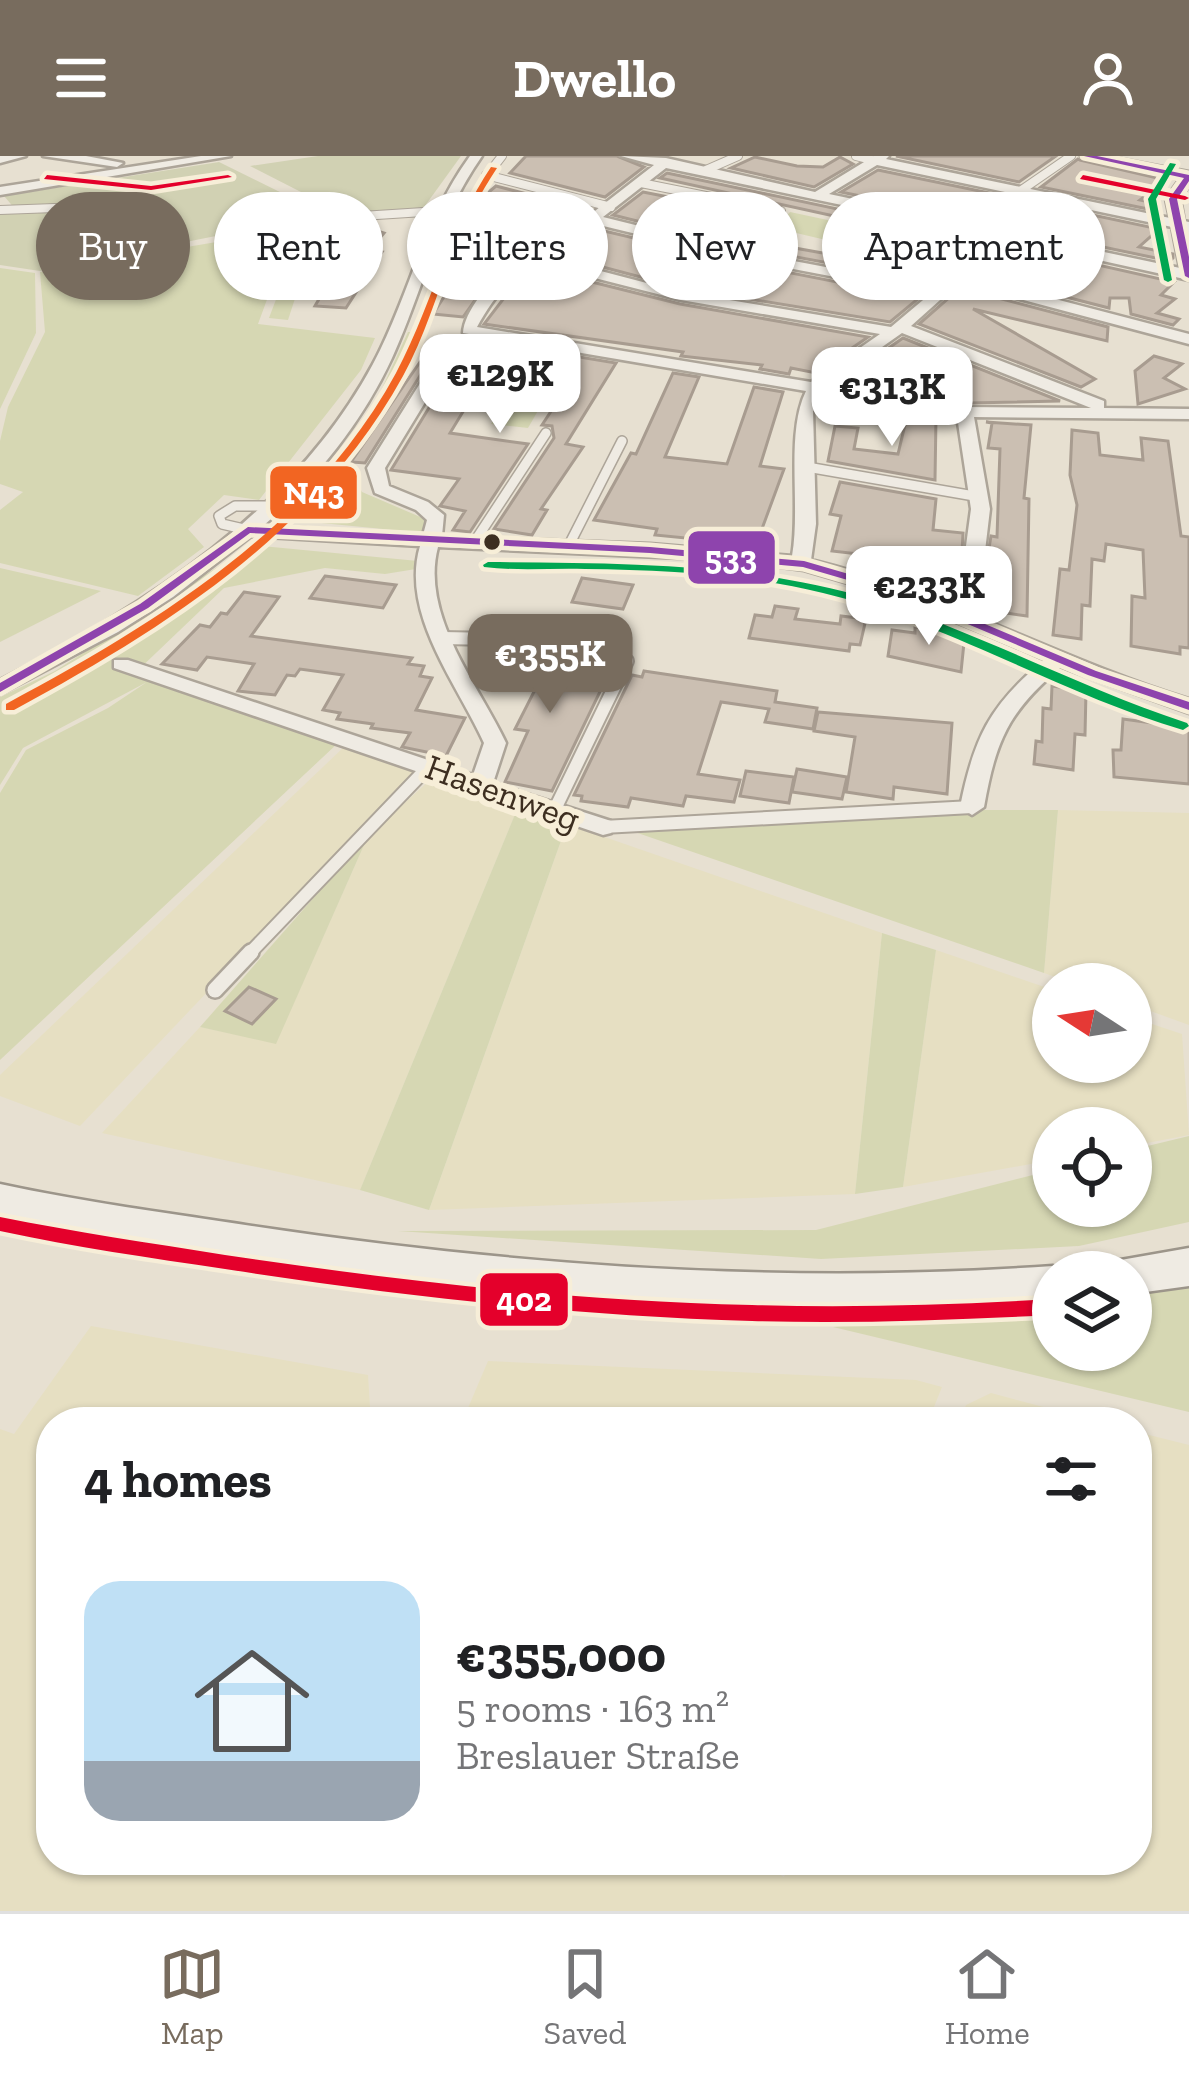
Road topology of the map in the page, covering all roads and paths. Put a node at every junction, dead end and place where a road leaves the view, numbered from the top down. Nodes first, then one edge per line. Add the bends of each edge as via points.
1 (20, 156) edge
2 (50, 156) edge
3 (225, 156) edge
4 (476, 156) edge
5 (502, 156) edge
6 (628, 156) edge
7 (738, 156) edge
8 (856, 156) edge
9 (1071, 156) edge
10 (1087, 156) edge
11 (879, 158) edge
12 (0, 159) edge
13 (666, 162) junction
14 (495, 165) dead end
15 (151, 167) junction
16 (706, 170) junction
17 (486, 175) dead end
18 (1188, 177) edge
19 (640, 183) junction
20 (0, 191) edge
21 (452, 192) edge
22 (685, 192) edge
23 (1024, 192) joint
24 (820, 194) joint
25 (611, 208) junction
26 (1105, 208) edge
27 (36, 209) edge
28 (0, 210) edge
29 (608, 211) edge
30 (608, 223) edge
31 (1184, 224) edge
32 (1105, 256) edge
33 (822, 270) edge
34 (1189, 274) edge
35 (608, 277) edge
36 (407, 299) edge
37 (488, 300) edge
38 (933, 300) edge
39 (1040, 300) edge
40 (898, 329) junction
41 (1189, 339) edge
42 (447, 353) dead end
43 (817, 386) junction
44 (1108, 410) junction
45 (964, 412) junction
46 (1189, 414) edge
47 (545, 433) dead end
48 (622, 441) dead end
49 (807, 467) junction
50 (980, 496) junction
51 (273, 506) junction
52 (248, 530) junction
53 (432, 542) junction
54 (473, 544) junction
55 (569, 545) junction
56 (801, 563) junction
57 (973, 568) dead end
58 (442, 638) junction
59 (1056, 661) junction
60 (121, 664) dead end
61 (0, 688) edge
62 (1189, 706) edge
63 (430, 765) junction
64 (480, 787) junction
65 (972, 807) joint
66 (554, 813) junction
67 (603, 827) joint
68 (215, 990) dead end
69 (0, 1202) edge
70 (1189, 1267) edge
71 (1152, 1272) edge
72 (1032, 1287) edge

1 - 12 street
2 - 15 street
3 - 15 street
4 - 21 street
5 - 14 lane
6 - 13 street
7 - 16 lane
8 - 11 lane
9 - 23 lane
10 - 18 street
11 - 23 street
11 - 24 street
13 - 16 street
13 - 19 street
15 - 20 street
16 - 24 street
17 - 25 lane
18 - 31 street via 1173,199
19 - 22 lane
19 - 25 street
25 - 29 street
26 - 31 street
27 - 28 lane
30 - 33 street
31 - 34 street
32 - 34 street
35 - 40 street
36 - 51 street via 361,400
37 - 43 street via 468,327 474,332
38 - 40 street
39 - 41 street
40 - 43 street
40 - 44 street
42 - 53 street via 376,468 381,489 437,519
43 - 45 street
43 - 49 street via 805,410
44 - 45 street
44 - 46 street
45 - 50 street
47 - 54 lane
48 - 55 lane
49 - 50 lane
49 - 56 street
50 - 57 street
51 - 52 street
51 - 52 lane via 235,506 219,516
52 - 53 street
52 - 61 street via 144,606
53 - 54 street
53 - 58 street via 422,578
54 - 55 street
55 - 56 street
56 - 59 street via 944,605
58 - 64 street via 495,743
58 - 66 lane via 627,661
59 - 62 street
59 - 65 street via 994,720
60 - 63 street, Hasenweg
63 - 64 street, Hasenweg
63 - 68 lane
64 - 66 street, Hasenweg
65 - 67 lane, Hasenweg
66 - 67 street, Hasenweg
69 - 72 main road via 426,1273 809,1297
70 - 71 main road

